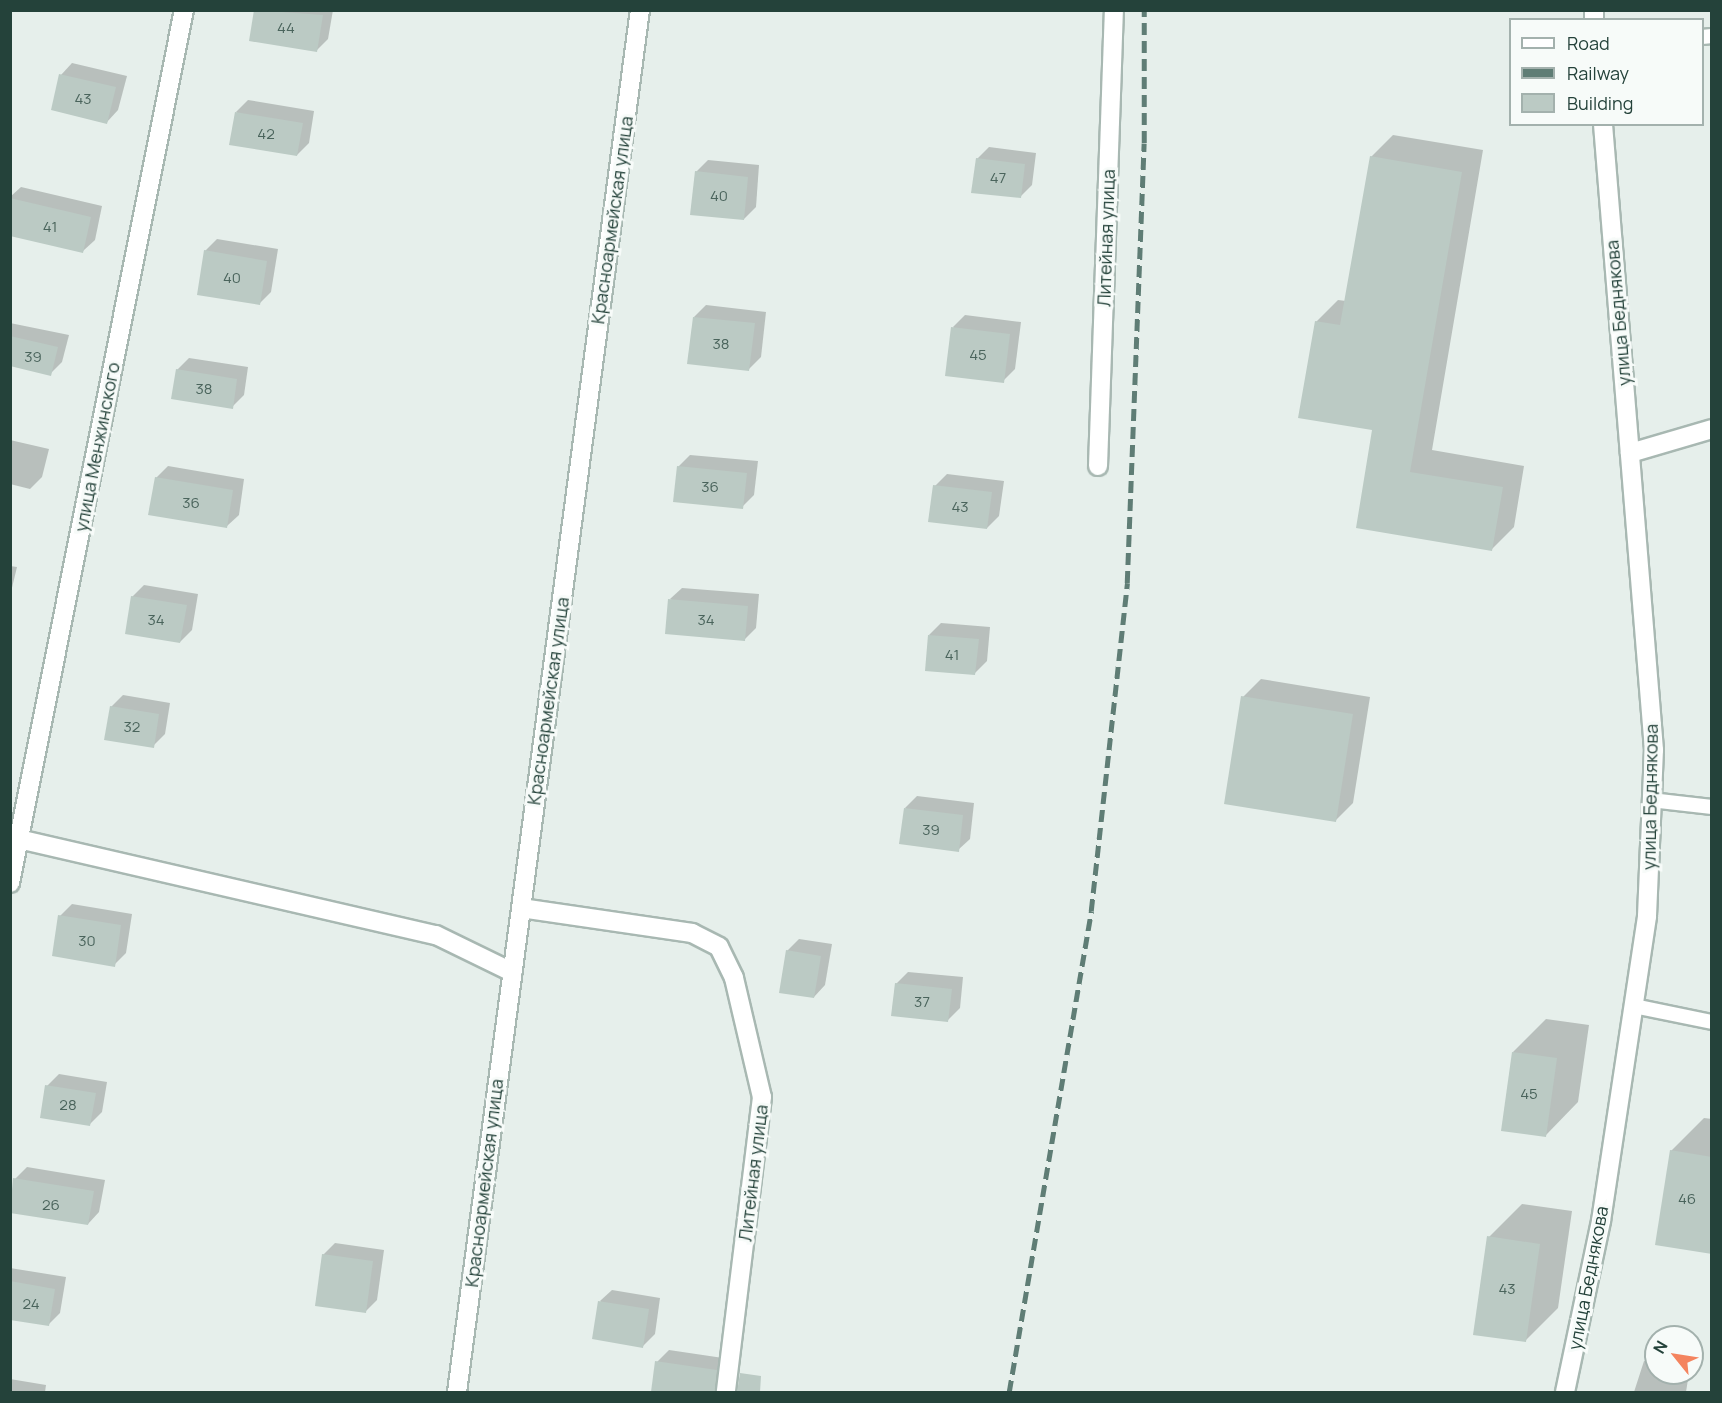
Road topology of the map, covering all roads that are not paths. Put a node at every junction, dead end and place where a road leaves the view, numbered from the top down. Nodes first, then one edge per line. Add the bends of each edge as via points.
1 (184, 10) edge
2 (640, 10) edge
3 (1113, 10) edge
4 (1603, 126) edge
5 (1712, 429) edge
6 (1630, 453) junction
7 (1098, 466) dead end
8 (1652, 800) junction
9 (1712, 807) edge
10 (15, 838) edge
11 (10, 883) edge
12 (520, 908) junction
13 (512, 972) junction
14 (1634, 1006) junction
15 (1712, 1022) edge
16 (457, 1392) edge
17 (726, 1392) edge
18 (1565, 1392) edge

1 - 10 street, улица Менжинского
2 - 12 street, Красноармейская улица
3 - 7 street, Литейная улица
4 - 6 street, улица Беднякова
5 - 6 street
6 - 8 street, улица Беднякова via 1654,750
8 - 9 lane
8 - 14 street, улица Беднякова via 1647,916
10 - 11 street, улица Менжинского
10 - 13 street via 436,935
12 - 13 street, Красноармейская улица
12 - 17 street, Литейная улица via 692,933 719,946 734,978 762,1097
13 - 16 street, Красноармейская улица
14 - 15 lane
14 - 18 street, улица Беднякова via 1601,1221

